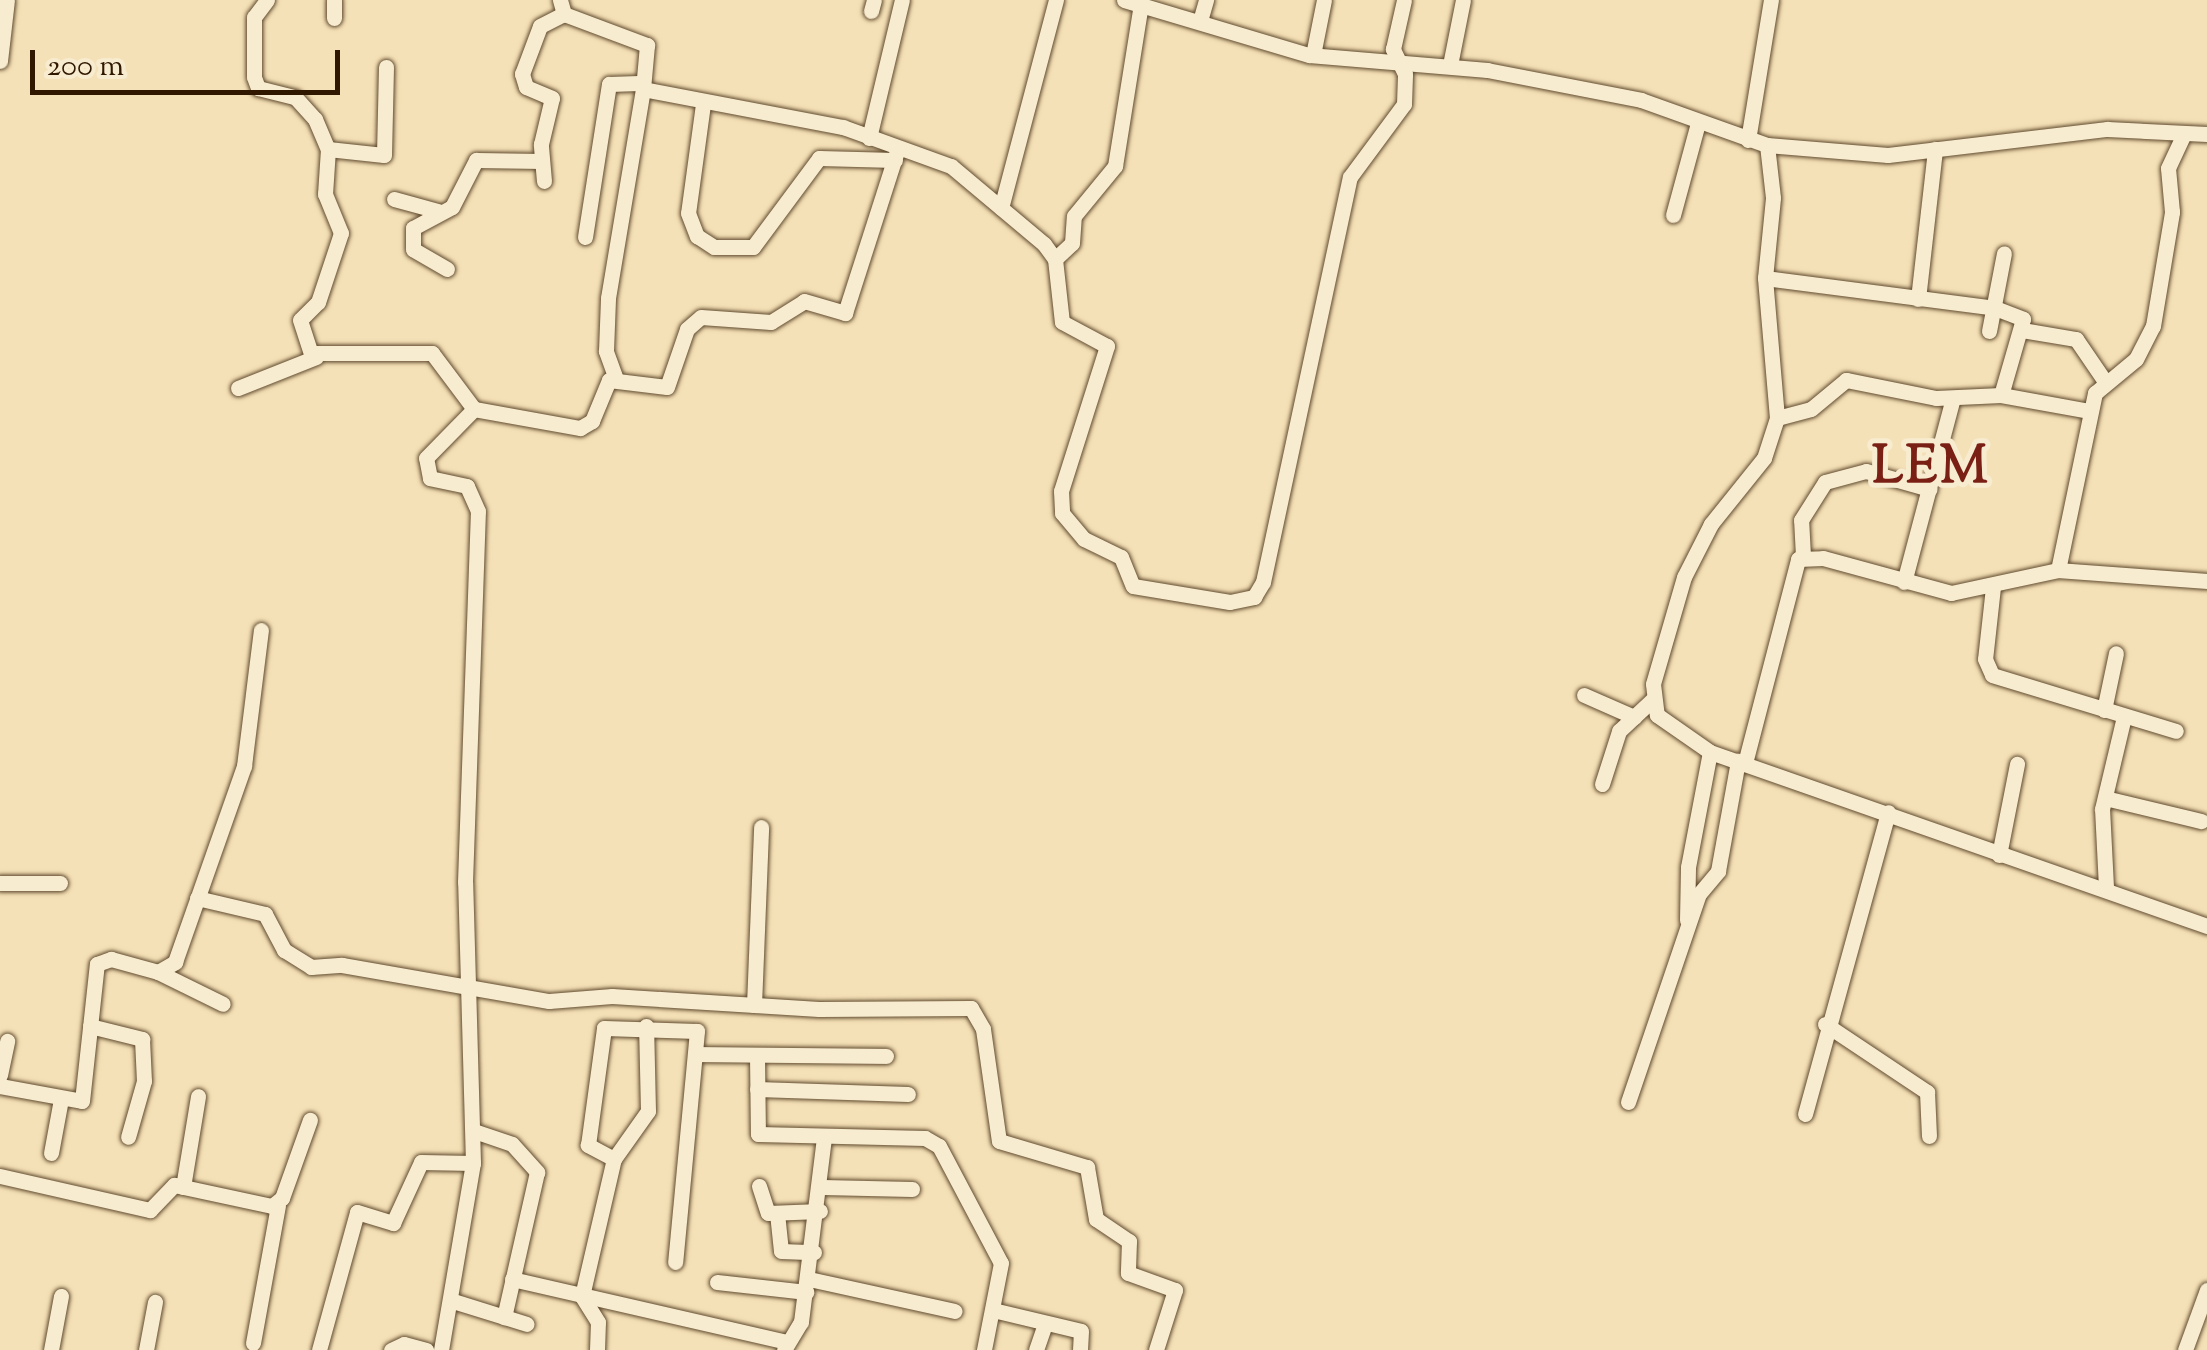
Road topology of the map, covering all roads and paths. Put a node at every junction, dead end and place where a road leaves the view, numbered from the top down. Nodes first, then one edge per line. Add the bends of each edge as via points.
1 (7, 0) edge
2 (267, 0) edge
3 (334, 0) edge
4 (902, 0) edge
5 (1056, 0) edge
6 (1206, 0) edge
7 (1324, 0) edge
8 (1404, 0) edge
9 (1464, 0) edge
10 (1771, 0) edge
11 (1130, 1) edge
12 (562, 7) edge
13 (334, 18) dead end
14 (1200, 21) junction
15 (1313, 55) junction
16 (0, 61) edge
17 (1394, 61) junction
18 (1450, 64) junction
19 (386, 68) dead end
20 (641, 86) junction
21 (703, 104) junction
22 (1698, 123) junction
23 (2184, 133) junction
24 (2207, 134) edge
25 (869, 138) junction
26 (1748, 140) junction
27 (1767, 146) junction
28 (328, 149) junction
29 (1935, 149) junction
30 (896, 156) junction
31 (542, 160) junction
32 (544, 181) dead end
33 (394, 199) dead end
34 (1000, 208) junction
35 (444, 212) junction
36 (1673, 215) dead end
37 (585, 237) dead end
38 (2004, 252) dead end
39 (1055, 259) junction
40 (447, 269) dead end
41 (1765, 278) junction
42 (1918, 299) junction
43 (1994, 308) junction
44 (1989, 330) dead end
45 (2022, 330) junction
46 (316, 357) junction
47 (616, 379) junction
48 (2104, 380) junction
49 (238, 388) dead end
50 (2001, 396) junction
51 (1953, 398) junction
52 (474, 408) junction
53 (2089, 411) junction
54 (1777, 418) junction
55 (1929, 489) junction
56 (1803, 556) junction
57 (2058, 570) junction
58 (2207, 581) edge
59 (1904, 582) junction
60 (1993, 587) junction
61 (261, 630) dead end
62 (2116, 653) dead end
63 (1584, 694) dead end
64 (1652, 700) junction
65 (2104, 710) junction
66 (1634, 717) junction
67 (2124, 717) junction
68 (2176, 732) dead end
69 (1710, 752) junction
70 (1741, 762) junction
71 (2017, 764) dead end
72 (1602, 784) dead end
73 (2104, 798) junction
74 (1888, 812) junction
75 (2201, 821) dead end
76 (760, 827) dead end
77 (1999, 855) junction
78 (60, 883) dead end
79 (0, 884) edge
80 (2106, 886) junction
81 (198, 898) junction
82 (1687, 926) junction
83 (2207, 926) edge
84 (158, 972) junction
85 (472, 987) junction
86 (223, 1004) dead end
87 (754, 1005) junction
88 (1826, 1024) junction
89 (90, 1026) junction
90 (646, 1026) junction
91 (7, 1042) dead end
92 (699, 1054) junction
93 (757, 1056) junction
94 (886, 1056) dead end
95 (0, 1075) edge
96 (0, 1086) edge
97 (757, 1089) junction
98 (908, 1094) dead end
99 (198, 1096) dead end
100 (62, 1099) junction
101 (1628, 1102) dead end
102 (1805, 1114) dead end
103 (310, 1120) dead end
104 (474, 1131) junction
105 (1928, 1136) dead end
106 (128, 1137) dead end
107 (824, 1138) junction
108 (51, 1154) dead end
109 (614, 1159) junction
110 (473, 1163) junction
111 (0, 1176) edge
112 (759, 1186) dead end
113 (183, 1187) junction
114 (822, 1188) junction
115 (912, 1188) dead end
116 (278, 1205) junction
117 (820, 1212) junction
118 (777, 1213) junction
119 (814, 1252) junction
120 (675, 1262) dead end
121 (512, 1279) junction
122 (717, 1282) dead end
123 (807, 1286) junction
124 (2207, 1290) edge
125 (61, 1296) dead end
126 (582, 1296) junction
127 (453, 1301) junction
128 (155, 1302) dead end
129 (993, 1310) junction
130 (955, 1311) dead end
131 (504, 1317) junction
132 (527, 1324) dead end
133 (1045, 1324) junction
134 (254, 1343) dead end
135 (785, 1346) edge
136 (51, 1350) edge
137 (146, 1350) edge
138 (319, 1350) edge
139 (391, 1350) edge
140 (426, 1350) edge
141 (441, 1350) edge
142 (596, 1350) edge
143 (984, 1350) edge
144 (1036, 1350) edge
145 (1080, 1350) edge
146 (1156, 1350) edge
147 (2186, 1350) edge

1 - 16 street
2 - 28 street via 254,17 258,88 306,106
3 - 13 street
4 - 25 street
5 - 34 street
6 - 14 street
7 - 15 street
8 - 17 street
9 - 18 street
10 - 26 street
11 - 14 street
11 - 39 street via 1114,166 1074,216 1072,243
12 - 20 street via 647,45
12 - 31 street via 540,26 522,74 526,87 552,98
14 - 15 street
15 - 17 street
17 - 18 street
17 - 39 street via 1405,74 1404,104 1350,177 1301,422 1254,597 1224,602 1133,586 1121,557 1068,523 1060,491 1108,346 1062,322
18 - 22 street via 1657,104
19 - 28 street via 384,155
20 - 21 street
20 - 37 street via 609,84
20 - 47 street via 608,298 606,352
21 - 25 street via 812,120
21 - 30 street via 688,212 697,236 714,247 753,246 819,158
22 - 26 street
22 - 36 street
23 - 24 street
23 - 29 street via 2106,129
23 - 48 street via 2168,168 2172,212 2152,326 2136,359
25 - 30 street
26 - 27 street
27 - 29 street via 1888,154
27 - 41 street via 1774,198
28 - 46 street via 324,194 341,232 318,302 300,320
29 - 42 street
30 - 34 street via 960,171
30 - 47 street via 845,313 804,301 771,322 702,318 687,329 673,383
31 - 32 street
31 - 35 street via 476,160
33 - 35 street
34 - 39 street
35 - 40 street via 420,220 410,241 420,258
38 - 43 street
41 - 42 street
41 - 54 street
42 - 43 street
43 - 44 street
43 - 45 street via 2021,314
45 - 48 street via 2076,339
45 - 50 street
46 - 49 street
46 - 52 street via 432,353
47 - 52 street via 602,384 588,426
48 - 53 street
50 - 51 street
50 - 53 street
51 - 54 street via 1846,380 1811,410
51 - 55 street
52 - 85 street via 426,458 430,478 468,486 478,511 465,882
53 - 57 street
54 - 64 street via 1764,458 1696,549
55 - 56 street via 1866,471 1825,482 1801,520
55 - 59 street
56 - 59 street
56 - 70 street via 1793,566
57 - 58 street
57 - 60 street
59 - 60 street via 1952,593
60 - 65 street via 1985,659 1992,675
61 - 81 street via 244,766
62 - 65 street
63 - 66 street
64 - 66 street
64 - 69 street via 1671,728
65 - 67 street
66 - 72 street via 1614,743
67 - 68 street
67 - 73 street
69 - 70 street
69 - 82 street via 1688,866
70 - 74 street
70 - 82 street via 1722,860
71 - 77 street
73 - 75 street
73 - 80 street
74 - 77 street
74 - 88 street via 1858,933
76 - 87 street
77 - 80 street
78 - 79 street
80 - 83 street
81 - 84 street via 175,962
81 - 85 street via 265,914 284,950 311,967
82 - 101 street
84 - 86 street
84 - 89 street via 111,960 98,964
85 - 87 street via 549,1002 612,996
85 - 104 street
87 - 146 street via 977,1011 1000,1141 1087,1168 1096,1180 1096,1219 1129,1242 1128,1273 1176,1290
88 - 102 street
88 - 105 street via 1927,1092
89 - 100 street via 84,1095 78,1102
89 - 106 street via 142,1039 144,1081
90 - 92 street via 696,1030
90 - 109 street via 648,1111
90 - 109 street via 609,1025 602,1033 588,1145
91 - 95 street
92 - 93 street
92 - 120 street via 678,1174
93 - 94 street
93 - 97 street
96 - 100 street
97 - 98 street
97 - 107 street via 758,1134
99 - 113 street
100 - 108 street
103 - 116 street
104 - 110 street
104 - 121 street via 512,1144 537,1172
107 - 114 street
107 - 129 street via 935,1141 952,1185 998,1252
109 - 126 street
110 - 127 street
110 - 138 street via 421,1162 393,1224 357,1212
111 - 113 street via 150,1210 168,1186
112 - 118 street via 765,1210
113 - 116 street
114 - 115 street
114 - 117 street
116 - 134 street
117 - 118 street
117 - 119 street
118 - 119 street via 777,1247
119 - 123 street
121 - 126 street
121 - 131 street
122 - 123 street
123 - 130 street
123 - 135 street
124 - 147 street
125 - 136 street
126 - 135 street
126 - 142 street via 598,1322
127 - 131 street
127 - 141 street
128 - 137 street
129 - 133 street
129 - 143 street
131 - 132 street
133 - 144 street
133 - 145 street via 1081,1331
139 - 140 street

